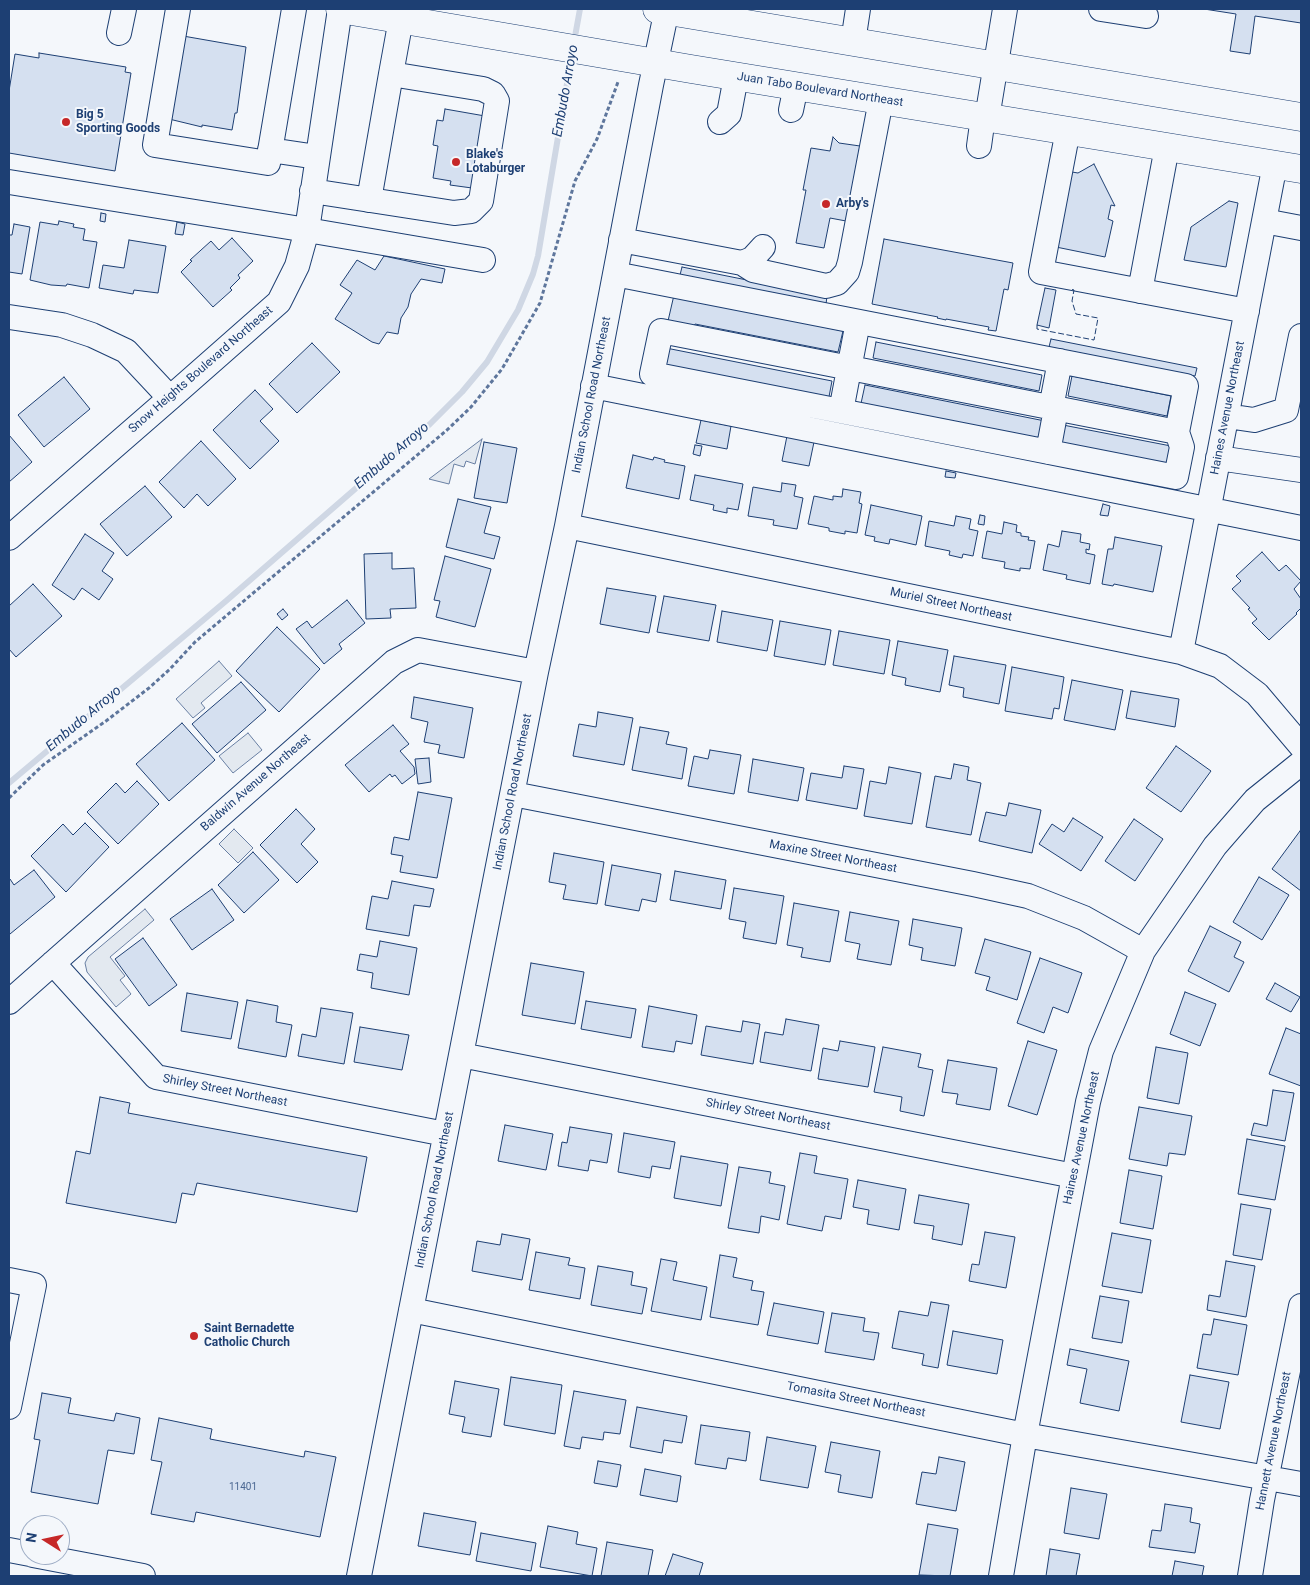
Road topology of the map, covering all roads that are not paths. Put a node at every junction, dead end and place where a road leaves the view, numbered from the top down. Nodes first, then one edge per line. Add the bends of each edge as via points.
1 (124, 9) edge
2 (178, 9) edge
3 (294, 9) edge
4 (340, 9) edge
5 (664, 9) edge
6 (860, 9) edge
7 (869, 9) edge
8 (1005, 9) edge
9 (1101, 9) edge
10 (752, 16) edge
11 (1146, 16) dead end
12 (401, 19) junction
13 (119, 33) dead end
14 (853, 42) junction
15 (655, 62) junction
16 (995, 66) junction
17 (391, 74) junction
18 (736, 77) junction
19 (881, 100) junction
20 (985, 117) junction
21 (1301, 117) edge
22 (720, 122) dead end
23 (1068, 130) junction
24 (979, 146) dead end
25 (1167, 147) junction
26 (270, 150) junction
27 (317, 157) junction
28 (1288, 167) edge
29 (9, 182) edge
30 (312, 191) junction
31 (369, 200) junction
32 (1264, 221) junction
33 (1301, 228) edge
34 (307, 230) junction
35 (621, 240) junction
36 (763, 247) dead end
37 (483, 260) dead end
38 (742, 263) junction
39 (615, 274) junction
40 (1140, 291) junction
41 (1247, 311) junction
42 (9, 317) edge
43 (858, 322) junction
44 (1301, 336) edge
45 (1060, 361) junction
46 (849, 368) junction
47 (593, 386) junction
48 (170, 398) junction
49 (1054, 408) junction
50 (841, 411) junction
51 (1226, 416) junction
52 (1177, 432) junction
53 (1048, 452) junction
54 (1218, 458) junction
55 (1301, 470) edge
56 (1208, 510) junction
57 (567, 526) junction
58 (1301, 528) edge
59 (9, 538) edge
60 (1181, 652) junction
61 (536, 672) junction
62 (1301, 746) edge
63 (1301, 763) edge
64 (513, 794) junction
65 (1144, 951) junction
66 (52, 963) junction
67 (9, 1002) edge
68 (461, 1055) junction
69 (445, 1134) junction
70 (1074, 1176) junction
71 (9, 1280) edge
72 (1301, 1306) edge
73 (411, 1310) junction
74 (9, 1407) edge
75 (1025, 1435) junction
76 (1267, 1477) junction
77 (1301, 1484) edge
78 (70, 1562) edge
79 (143, 1576) edge
80 (359, 1576) edge
81 (1001, 1576) edge
82 (1250, 1576) edge

1 - 13 street
2 - 26 street via 155,145 268,163
3 - 26 street
4 - 12 main road, Juan Tabo Boulevard Northeast
4 - 27 street, Snow Heights Boulevard Northeast
5 - 10 main road
5 - 15 street, Indian School Road Northeast
6 - 7 street
6 - 14 street
8 - 16 street
9 - 11 street
10 - 14 main road
12 - 15 main road, Juan Tabo Boulevard Northeast
12 - 17 street
14 - 16 main road
15 - 18 main road, Juan Tabo Boulevard Northeast
15 - 35 street, Indian School Road Northeast
16 - 20 street
16 - 21 main road
17 - 31 street
17 - 31 street via 483,89 493,94 497,101 481,201 471,211 454,213
18 - 19 main road, Juan Tabo Boulevard Northeast via 794,98
18 - 22 street via 729,114
19 - 20 main road, Juan Tabo Boulevard Northeast
19 - 38 street via 850,262 841,280 826,286 753,270
20 - 23 main road, Juan Tabo Boulevard Northeast
20 - 24 street
23 - 25 main road, Juan Tabo Boulevard Northeast
23 - 40 street via 1041,272
25 - 28 main road, Juan Tabo Boulevard Northeast
25 - 40 street
26 - 27 street
27 - 30 street, Snow Heights Boulevard Northeast
28 - 32 street, Haines Avenue Northeast
29 - 34 street
30 - 31 street
30 - 34 street, Snow Heights Boulevard Northeast
32 - 33 street
32 - 41 street, Haines Avenue Northeast
34 - 37 street
34 - 48 street, Snow Heights Boulevard Northeast via 297,266 279,302
35 - 38 street
35 - 39 street, Indian School Road Northeast
36 - 38 street via 752,259
39 - 43 street
39 - 47 street, Indian School Road Northeast
40 - 41 street
41 - 51 street, Haines Avenue Northeast
42 - 48 street via 62,325 126,351
43 - 45 street
43 - 46 street
44 - 51 street via 1286,410 1254,420
45 - 49 street
45 - 52 street via 1186,386
46 - 49 street
46 - 50 street
46 - 50 street via 660,330 652,374
47 - 56 street
47 - 57 street, Indian School Road Northeast
48 - 59 street, Snow Heights Boulevard Northeast
49 - 52 street
49 - 53 street
50 - 53 street
51 - 54 street, Haines Avenue Northeast
52 - 53 street via 1182,447 1176,477
54 - 55 street
54 - 56 street, Haines Avenue Northeast
56 - 58 street
56 - 60 street, Haines Avenue Northeast
57 - 60 street, Muriel Street Northeast
57 - 61 street, Indian School Road Northeast
60 - 62 street, Muriel Street Northeast via 1220,666 1257,694
61 - 64 street, Indian School Road Northeast
61 - 66 street, Baldwin Avenue Northeast via 418,650 394,662
63 - 65 street, Haines Avenue Northeast via 1255,800 1215,846
64 - 65 street, Maxine Street Northeast via 1028,896 1084,918
64 - 68 street, Indian School Road Northeast
65 - 70 street, Haines Avenue Northeast via 1101,1051
66 - 67 street, Baldwin Avenue Northeast
66 - 69 street, Shirley Street Northeast via 156,1077
68 - 69 street, Indian School Road Northeast
68 - 70 street, Shirley Street Northeast
69 - 73 street, Indian School Road Northeast
70 - 75 street, Haines Avenue Northeast
71 - 74 street via 34,1285
72 - 76 street, Hannett Avenue Northeast
73 - 75 street, Tomasita Street Northeast
73 - 80 street, Indian School Road Northeast
75 - 76 street, Tomasita Street Northeast
75 - 81 street, Haines Avenue Northeast
76 - 77 street, Tomasita Street Northeast
76 - 82 street, Hannett Avenue Northeast
78 - 79 street

